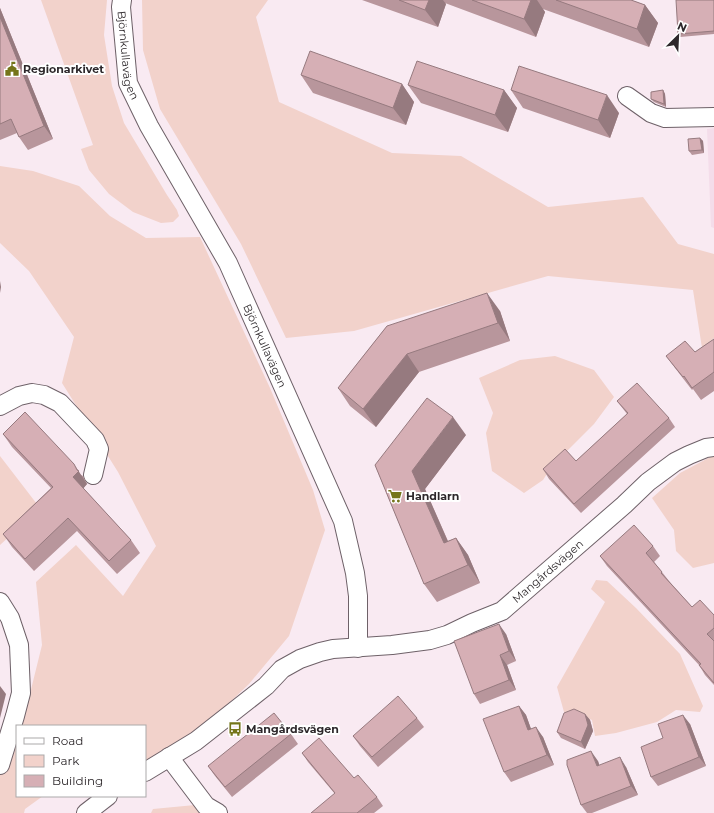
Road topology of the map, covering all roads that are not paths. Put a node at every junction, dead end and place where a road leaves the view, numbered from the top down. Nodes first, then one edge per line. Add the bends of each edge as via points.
1 (122, 0) edge
2 (627, 96) dead end
3 (714, 117) edge
4 (0, 406) edge
5 (714, 447) edge
6 (93, 475) dead end
7 (0, 602) edge
8 (358, 648) junction
9 (169, 757) junction
10 (0, 765) edge
11 (146, 771) edge
12 (107, 797) edge
13 (86, 813) edge
14 (218, 813) edge

1 - 8 street, Björnkullavägen via 128,83 149,126 228,263 343,521 358,596
2 - 3 street via 651,113 666,118
4 - 6 street via 19,396 32,394 44,395 60,403 95,440 99,449
5 - 8 street, Mangårdsvägen via 688,455 654,478 502,611 448,635 430,640
7 - 10 street via 10,618 18,645 21,686 16,716
8 - 9 street via 320,652 282,669 266,686 196,741
9 - 11 street
9 - 14 street via 206,806
12 - 13 street

